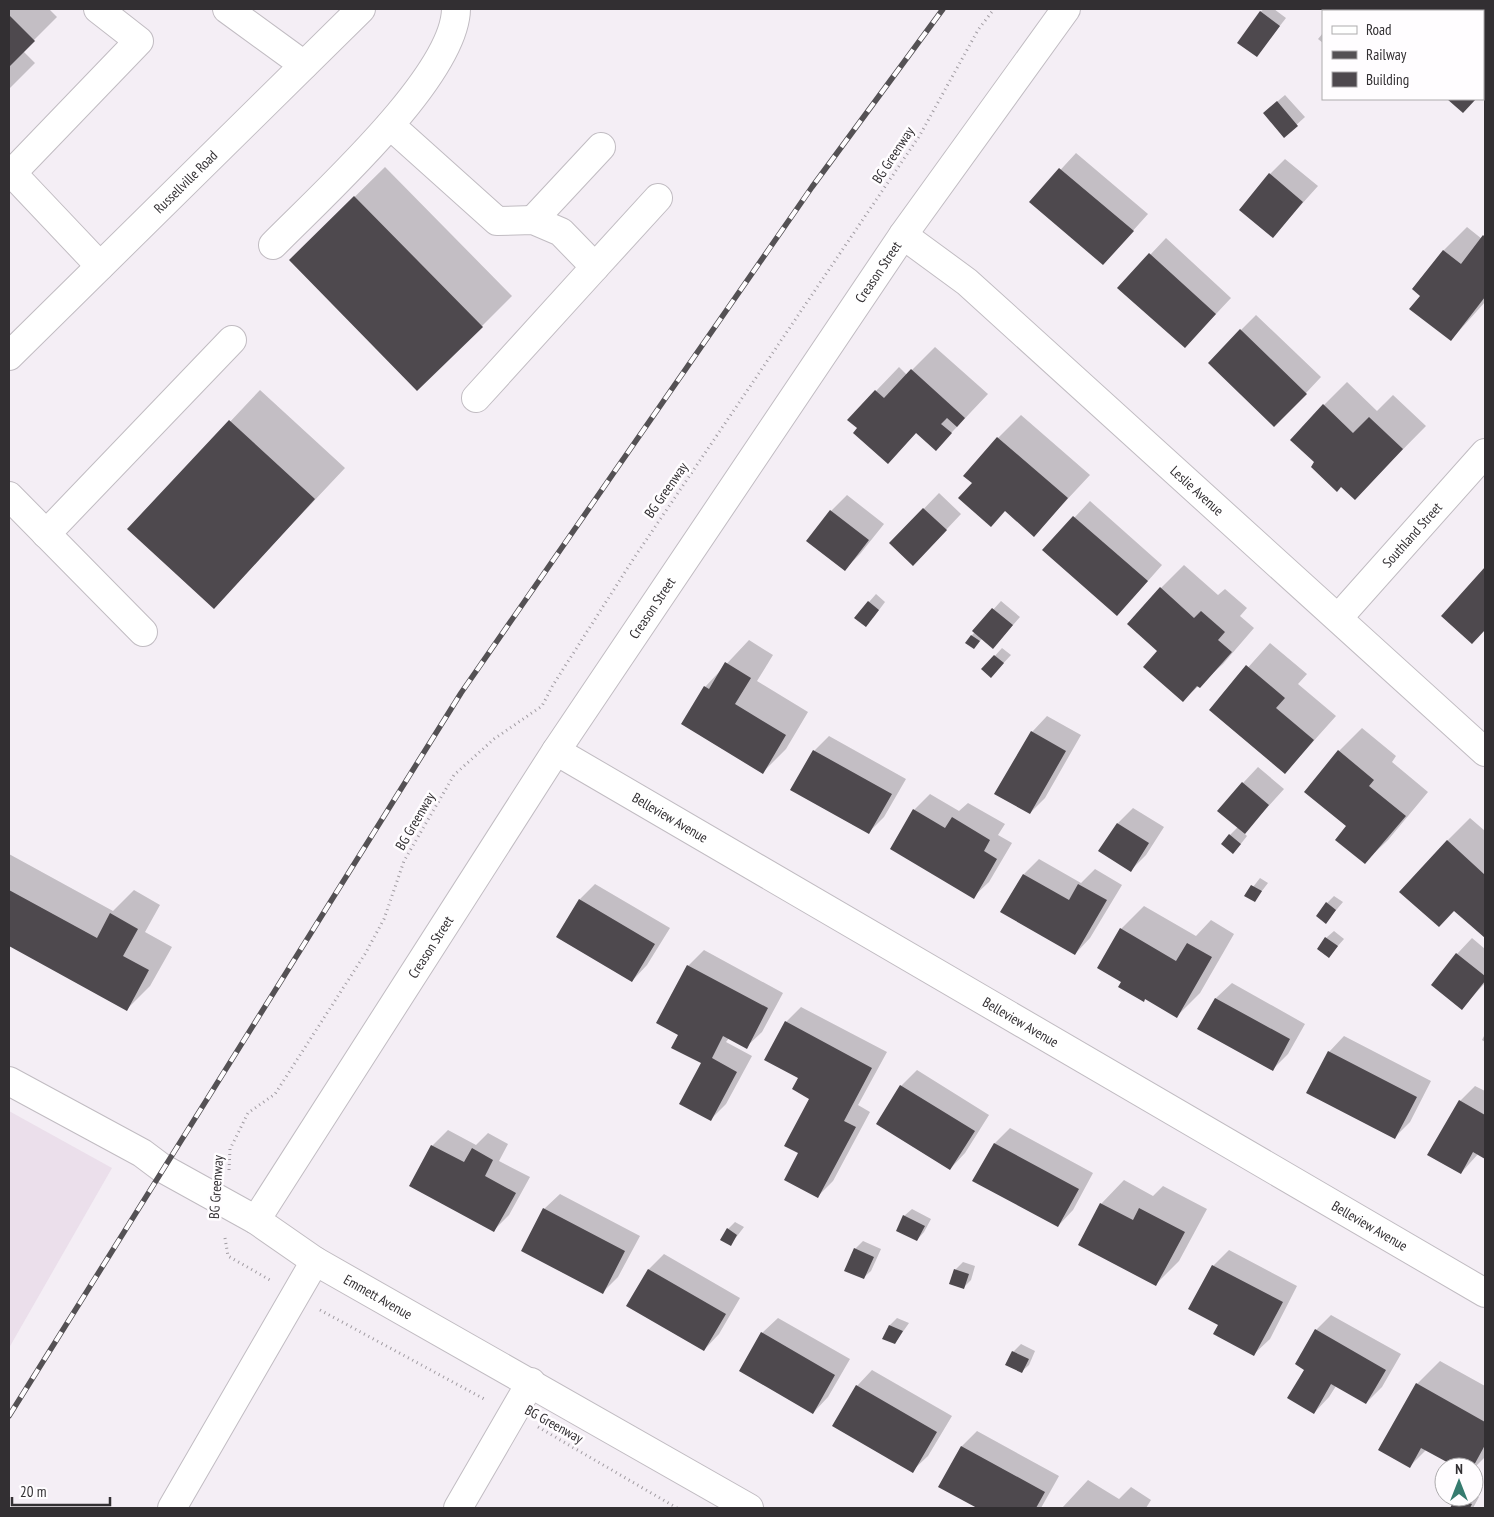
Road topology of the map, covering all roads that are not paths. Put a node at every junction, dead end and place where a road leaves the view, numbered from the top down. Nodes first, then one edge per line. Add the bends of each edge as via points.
1 (98, 9) edge
2 (227, 9) edge
3 (361, 9) edge
4 (456, 9) edge
5 (1066, 9) edge
6 (304, 65) junction
7 (390, 125) junction
8 (600, 147) dead end
9 (10, 172) edge
10 (658, 198) dead end
11 (533, 220) junction
12 (903, 235) junction
13 (273, 245) dead end
14 (100, 266) junction
15 (595, 268) junction
16 (232, 340) dead end
17 (9, 356) edge
18 (476, 398) dead end
19 (1485, 453) edge
20 (9, 496) edge
21 (46, 534) junction
22 (1339, 617) junction
23 (143, 632) dead end
24 (556, 752) junction
25 (1485, 752) edge
26 (9, 1081) edge
27 (256, 1220) junction
28 (315, 1261) junction
29 (1485, 1293) edge
30 (531, 1382) junction
31 (172, 1508) edge
32 (458, 1508) edge
33 (750, 1508) edge

1 - 9 street via 139,42
2 - 6 street
3 - 6 street, Russellville Road
4 - 7 street via 449,40 437,63
5 - 12 street, Creason Street
6 - 14 street, Russellville Road
7 - 11 street via 497,221
7 - 13 street
8 - 11 street
9 - 14 street
10 - 15 street
11 - 15 street via 561,232
12 - 22 street, Leslie Avenue via 967,282
12 - 24 street, Creason Street
14 - 17 street, Russellville Road
15 - 18 street
16 - 21 street
19 - 22 street, Southland Street
20 - 21 street
21 - 23 street
22 - 25 street, Leslie Avenue
24 - 27 street, Creason Street
24 - 29 street, Belleview Avenue
26 - 27 street, Emmett Avenue
27 - 28 street, Emmett Avenue
28 - 30 street, Emmett Avenue
28 - 31 street
30 - 32 street
30 - 33 street, Emmett Avenue

